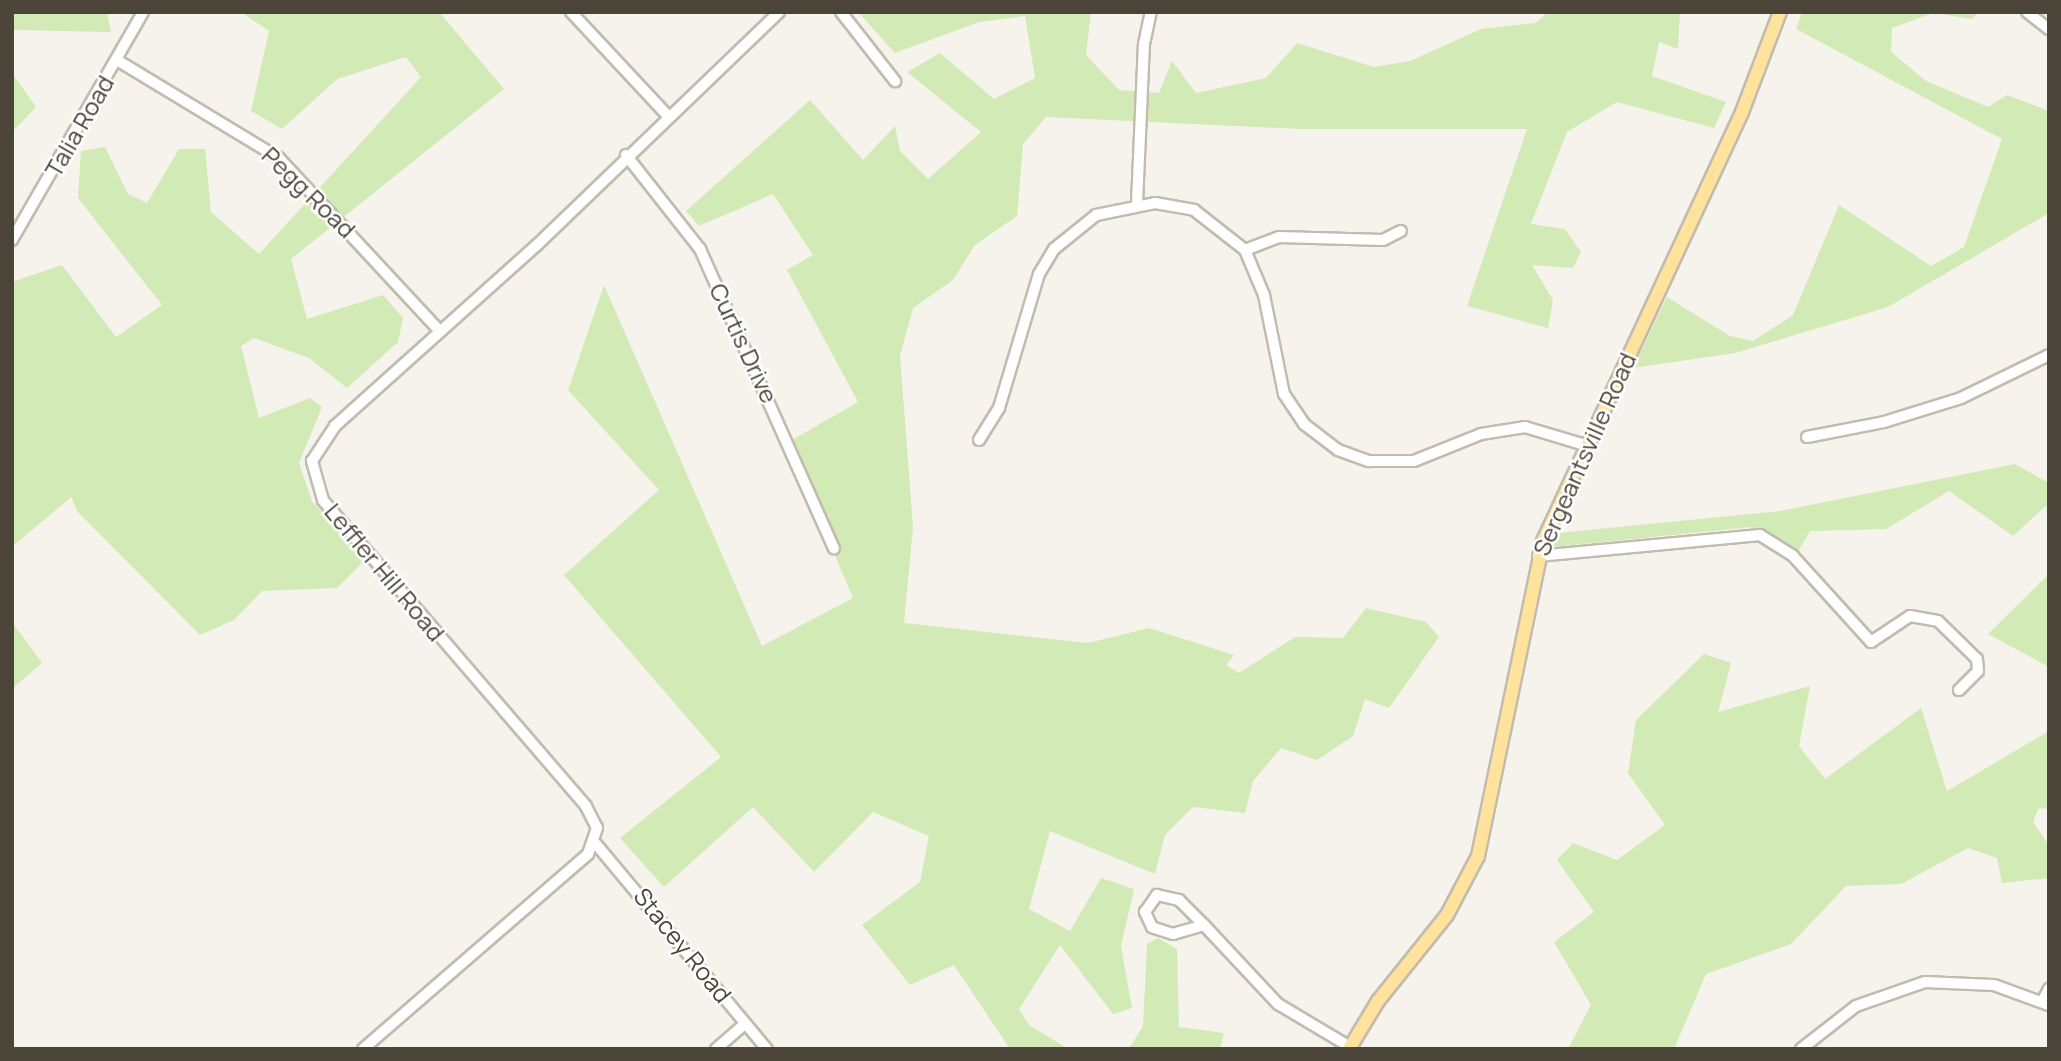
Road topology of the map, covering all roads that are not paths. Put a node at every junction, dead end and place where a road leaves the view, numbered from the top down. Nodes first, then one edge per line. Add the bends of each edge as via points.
1 (144, 12) edge
2 (571, 12) edge
3 (779, 12) edge
4 (841, 12) edge
5 (1151, 12) edge
6 (1780, 12) edge
7 (2027, 12) edge
8 (2049, 29) edge
9 (117, 60) junction
10 (895, 81) dead end
11 (668, 116) junction
12 (626, 155) junction
13 (1138, 203) junction
14 (1401, 231) dead end
15 (12, 240) edge
16 (1245, 250) junction
17 (440, 331) junction
18 (2049, 355) edge
19 (1807, 437) dead end
20 (979, 440) dead end
21 (1585, 444) junction
22 (834, 548) dead end
23 (1538, 556) junction
24 (1959, 690) dead end
25 (596, 844) junction
26 (1204, 925) junction
27 (2049, 989) edge
28 (2045, 1004) edge
29 (745, 1024) junction
30 (1350, 1048) edge
31 (363, 1049) edge
32 (716, 1049) edge
33 (767, 1049) edge
34 (1801, 1049) edge

1 - 9 street, Talia Road
2 - 11 street
3 - 11 street, Leffler Hill Road
4 - 10 street
5 - 13 street via 1144,36
6 - 21 main road, Sergeantsville Road via 1731,137
7 - 8 street
9 - 15 street, Talia Road
9 - 17 street, Pegg Road via 279,158
11 - 12 street, Leffler Hill Road
12 - 17 street, Leffler Hill Road
12 - 22 street, Curtis Drive via 700,249
13 - 16 street via 1194,210
13 - 20 street via 1096,215 1054,250 1039,274 999,408
14 - 16 street via 1383,240 1279,237
16 - 21 street via 1264,295 1284,394 1304,424 1338,450 1369,461 1406,462 1481,434 1525,427
17 - 25 street, Leffler Hill Road via 325,437 312,461 316,486 586,806 597,828
18 - 19 street via 1961,398 1884,422
21 - 23 main road, Sergeantsville Road
23 - 24 street via 1760,535 1793,556 1871,642 1910,616 1938,621 1977,659 1978,671
23 - 30 main road, Sergeantsville Road via 1496,787 1478,856 1447,915 1378,1001
25 - 29 street, Stacey Road
25 - 31 street
26 - 26 street via 1171,895 1157,895 1147,905 1147,920 1163,934
26 - 30 street via 1278,1004
27 - 28 street
28 - 34 street via 1978,982 1925,982 1856,1006
29 - 32 street
29 - 33 street, Stacey Road

